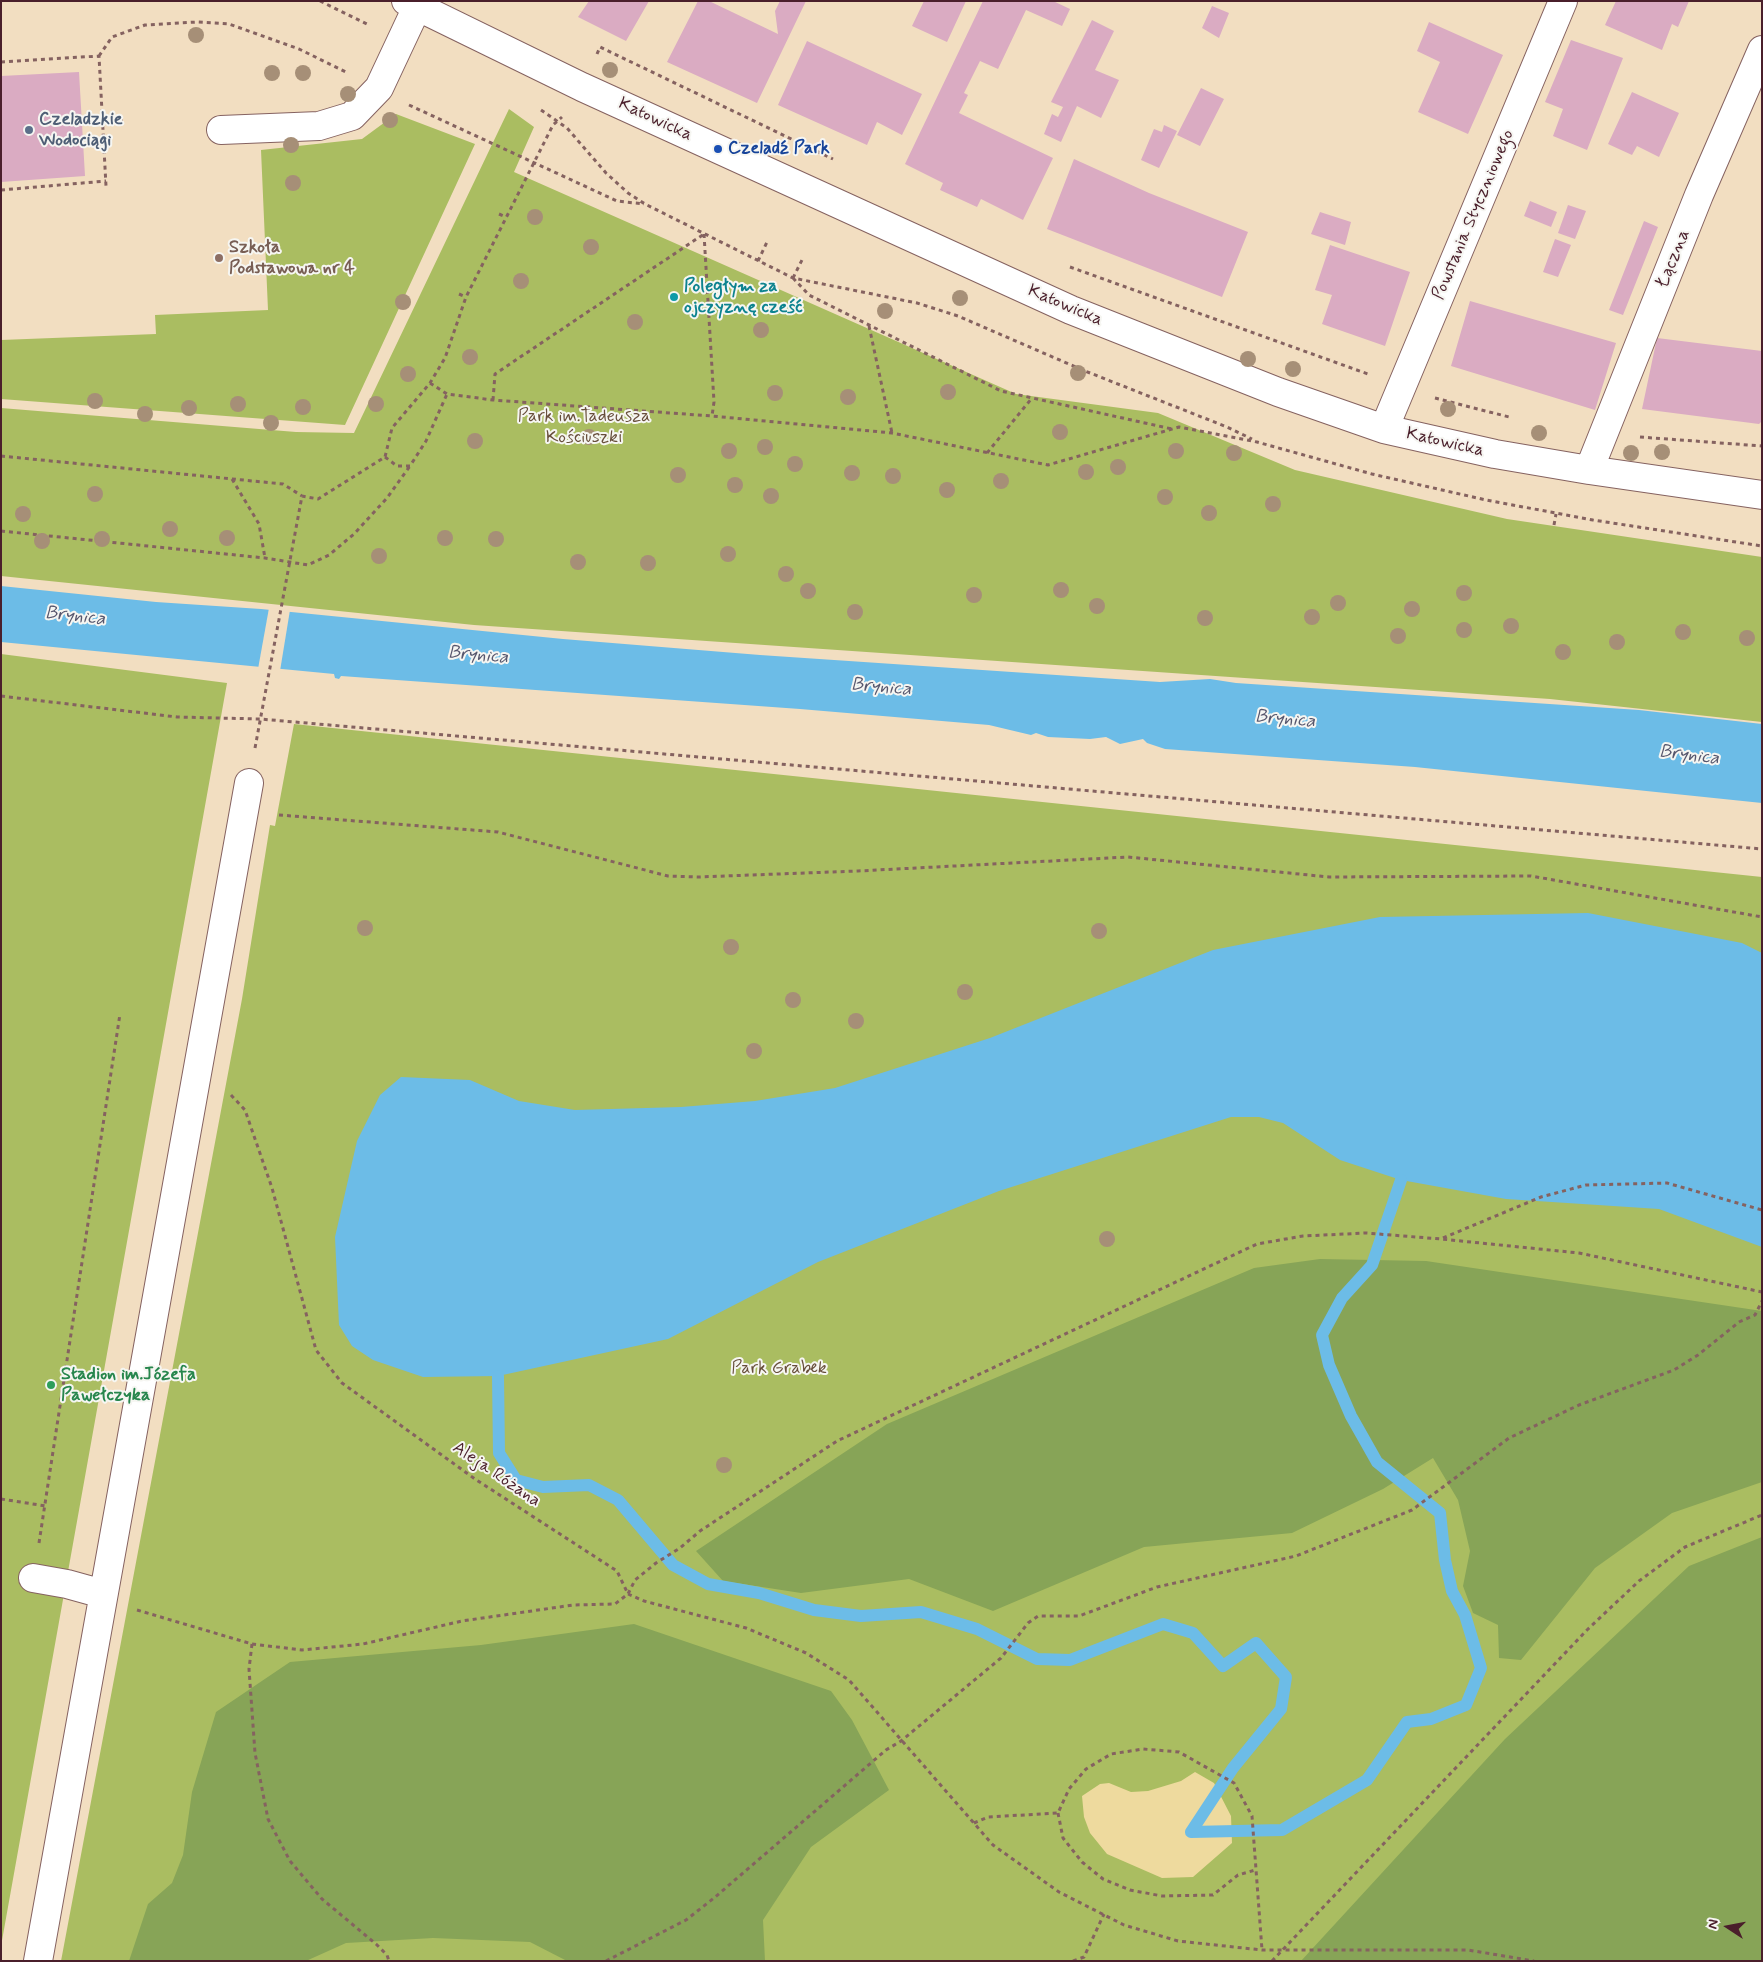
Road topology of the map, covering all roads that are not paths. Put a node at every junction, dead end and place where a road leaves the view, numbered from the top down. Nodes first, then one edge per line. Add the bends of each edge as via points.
1 (1564, 1) edge
2 (412, 4) edge
3 (1762, 50) edge
4 (221, 130) dead end
5 (1384, 429) junction
6 (1589, 470) junction
7 (1762, 495) edge
8 (249, 783) dead end
9 (33, 1578) road end
10 (103, 1594) junction
11 (38, 1961) edge

1 - 5 street, Powstania Styczniowego
2 - 4 street via 380,88 352,116 319,126
2 - 5 street, Katowicka via 582,87 1071,310 1278,392
3 - 6 street, Łączna via 1699,196
5 - 6 street, Katowicka via 1495,454
6 - 7 street, Katowicka
8 - 10 street
9 - 10 street
10 - 11 street

